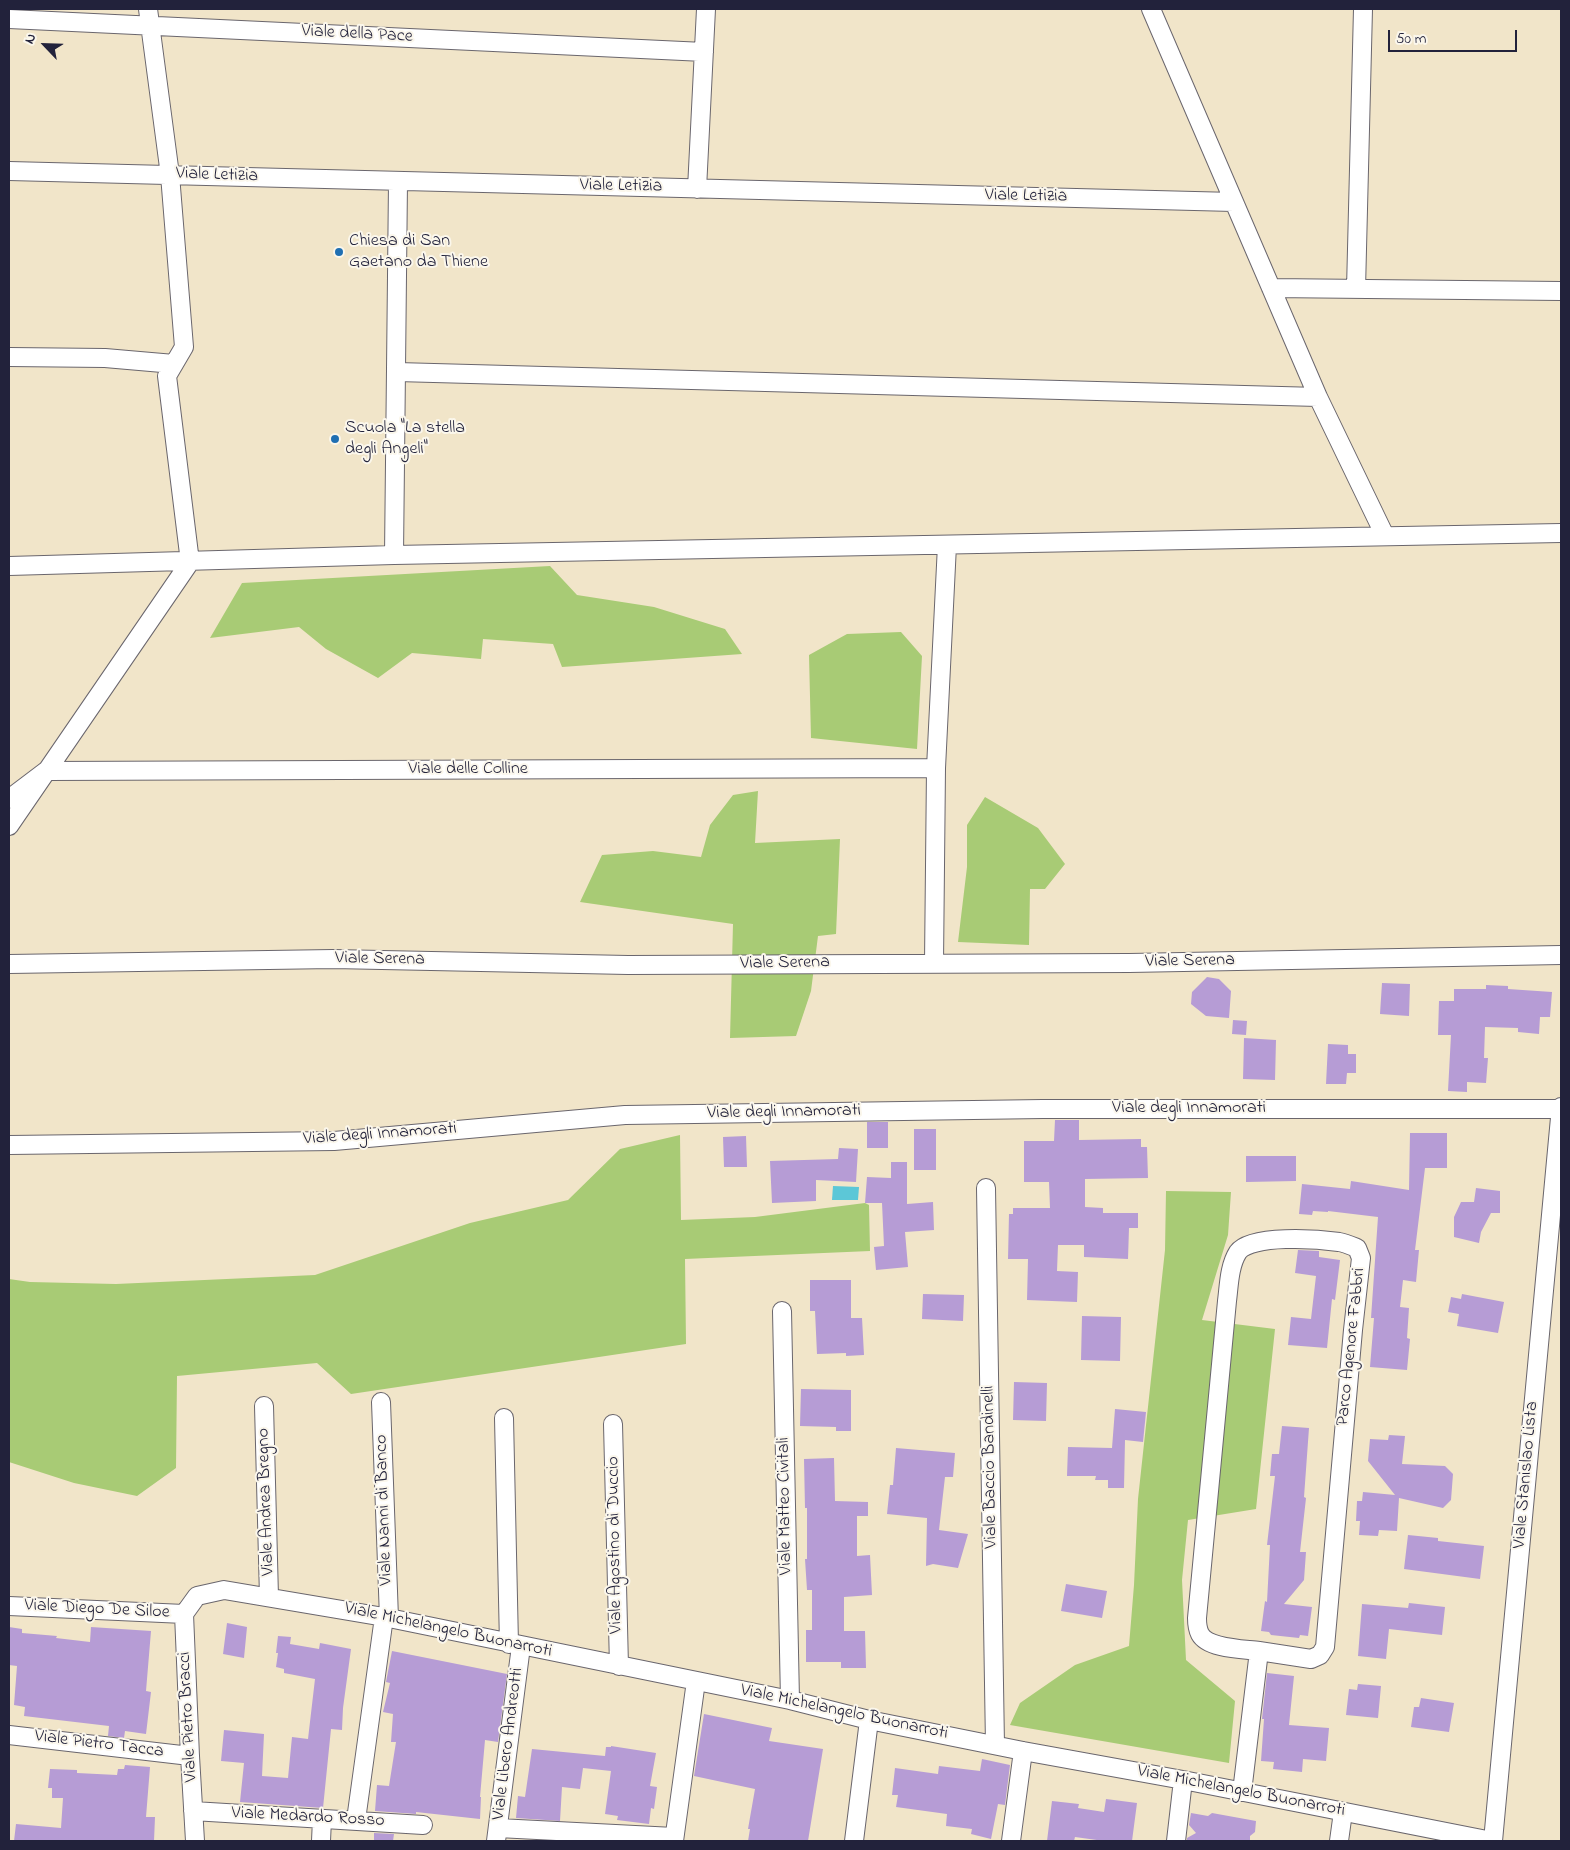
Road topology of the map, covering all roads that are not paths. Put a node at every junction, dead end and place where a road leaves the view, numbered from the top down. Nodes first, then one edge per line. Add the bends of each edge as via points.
1 (706, 9) edge
2 (1151, 9) edge
3 (1363, 9) edge
4 (149, 17) edge
5 (9, 19) edge
6 (704, 52) junction
7 (9, 171) edge
8 (170, 174) junction
9 (398, 182) junction
10 (697, 189) junction
11 (1234, 202) junction
12 (1271, 288) junction
13 (1356, 289) junction
14 (1561, 292) edge
15 (9, 357) edge
16 (174, 364) junction
17 (397, 372) junction
18 (1318, 398) junction
19 (1561, 533) edge
20 (1385, 536) junction
21 (946, 545) junction
22 (394, 555) junction
23 (190, 562) junction
24 (9, 566) edge
25 (936, 768) junction
26 (46, 771) junction
27 (9, 799) edge
28 (9, 826) edge
29 (1561, 955) edge
30 (934, 962) junction
31 (9, 964) edge
32 (1561, 1109) edge
33 (9, 1145) edge
34 (986, 1188) dead end
35 (782, 1311) dead end
36 (381, 1402) dead end
37 (264, 1406) dead end
38 (504, 1418) dead end
39 (613, 1424) dead end
40 (269, 1597) junction
41 (9, 1606) edge
42 (184, 1614) junction
43 (386, 1617) junction
44 (515, 1645) junction
45 (1260, 1651) junction
46 (618, 1666) junction
47 (696, 1681) junction
48 (790, 1700) junction
49 (869, 1720) junction
50 (9, 1735) edge
51 (995, 1746) junction
52 (1023, 1751) junction
53 (190, 1756) junction
54 (1183, 1780) junction
55 (1242, 1792) junction
56 (193, 1811) junction
57 (1343, 1812) junction
58 (322, 1819) junction
59 (356, 1820) junction
60 (423, 1825) dead end
61 (497, 1834) edge
62 (674, 1839) edge
63 (195, 1841) edge
64 (321, 1841) edge
65 (854, 1841) edge
66 (1011, 1841) edge
67 (1176, 1841) edge
68 (1340, 1841) edge
69 (1492, 1841) edge

1 - 6 street
2 - 11 street
3 - 13 street
4 - 5 street, Viale della Pace
4 - 6 street, Viale della Pace
4 - 8 street
6 - 10 street
7 - 8 street, Viale Letizia
8 - 9 street, Viale Letizia
8 - 16 street via 184,347
9 - 10 street, Viale Letizia
9 - 17 street
10 - 11 street, Viale Letizia
11 - 12 street
12 - 13 street
12 - 18 street
13 - 14 street
15 - 16 street via 105,358
16 - 23 street via 166,376
17 - 18 street
17 - 22 street
18 - 20 street
19 - 20 street
20 - 21 street
21 - 22 street
21 - 25 street
22 - 23 street
23 - 24 street
23 - 26 street
25 - 26 street, Viale delle Colline
25 - 30 street
26 - 27 street
26 - 28 street
29 - 30 street, Viale Serena via 1130,963
30 - 31 street, Viale Serena via 628,965 333,959
32 - 33 street, Viale degli Innamorati via 1043,1109 626,1115 334,1141
32 - 69 street, Viale Stanislao Lista
34 - 51 street, Viale Baccio Bandinelli
35 - 48 street, Viale Matteo Civitali
36 - 43 street, Viale Nanni di Banco
37 - 40 street, Viale Andrea Bregno
38 - 44 street, Viale Libero Andreotti
39 - 46 street, Viale Agostino di Duccio
40 - 42 street, Viale Michelangelo Buonarroti via 224,1590 197,1596
40 - 43 street, Viale Michelangelo Buonarroti
41 - 42 street, Viale Diego De Siloe
42 - 53 street, Viale Pietro Bracci
43 - 44 street, Viale Michelangelo Buonarroti
43 - 59 street, Viale Nanni di Banco
44 - 46 street, Viale Michelangelo Buonarroti
44 - 61 street, Viale Libero Andreotti
45 - 45 street, Parco Agenore Fabbri via 1206,1642 1199,1633 1197,1618 1226,1301 1232,1266 1245,1245 1259,1241 1340,1242 1358,1248 1361,1258 1325,1647 1320,1655 1311,1659
45 - 55 street
46 - 47 street, Viale Michelangelo Buonarroti
47 - 48 street, Viale Michelangelo Buonarroti
47 - 62 street
48 - 49 street, Viale Michelangelo Buonarroti
49 - 51 street, Viale Michelangelo Buonarroti
49 - 65 street
50 - 53 street, Viale Pietro Tacca
51 - 52 street, Viale Michelangelo Buonarroti
52 - 54 street, Viale Michelangelo Buonarroti
52 - 66 street
53 - 56 street, Viale Pietro Bracci
54 - 55 street, Viale Michelangelo Buonarroti
54 - 67 street
55 - 57 street, Viale Michelangelo Buonarroti
56 - 58 street, Viale Medardo Rosso
56 - 63 street, Viale Pietro Bracci
57 - 68 street
57 - 69 street, Viale Michelangelo Buonarroti
58 - 59 street, Viale Medardo Rosso
58 - 64 street
59 - 60 street, Viale Medardo Rosso
61 - 62 street

